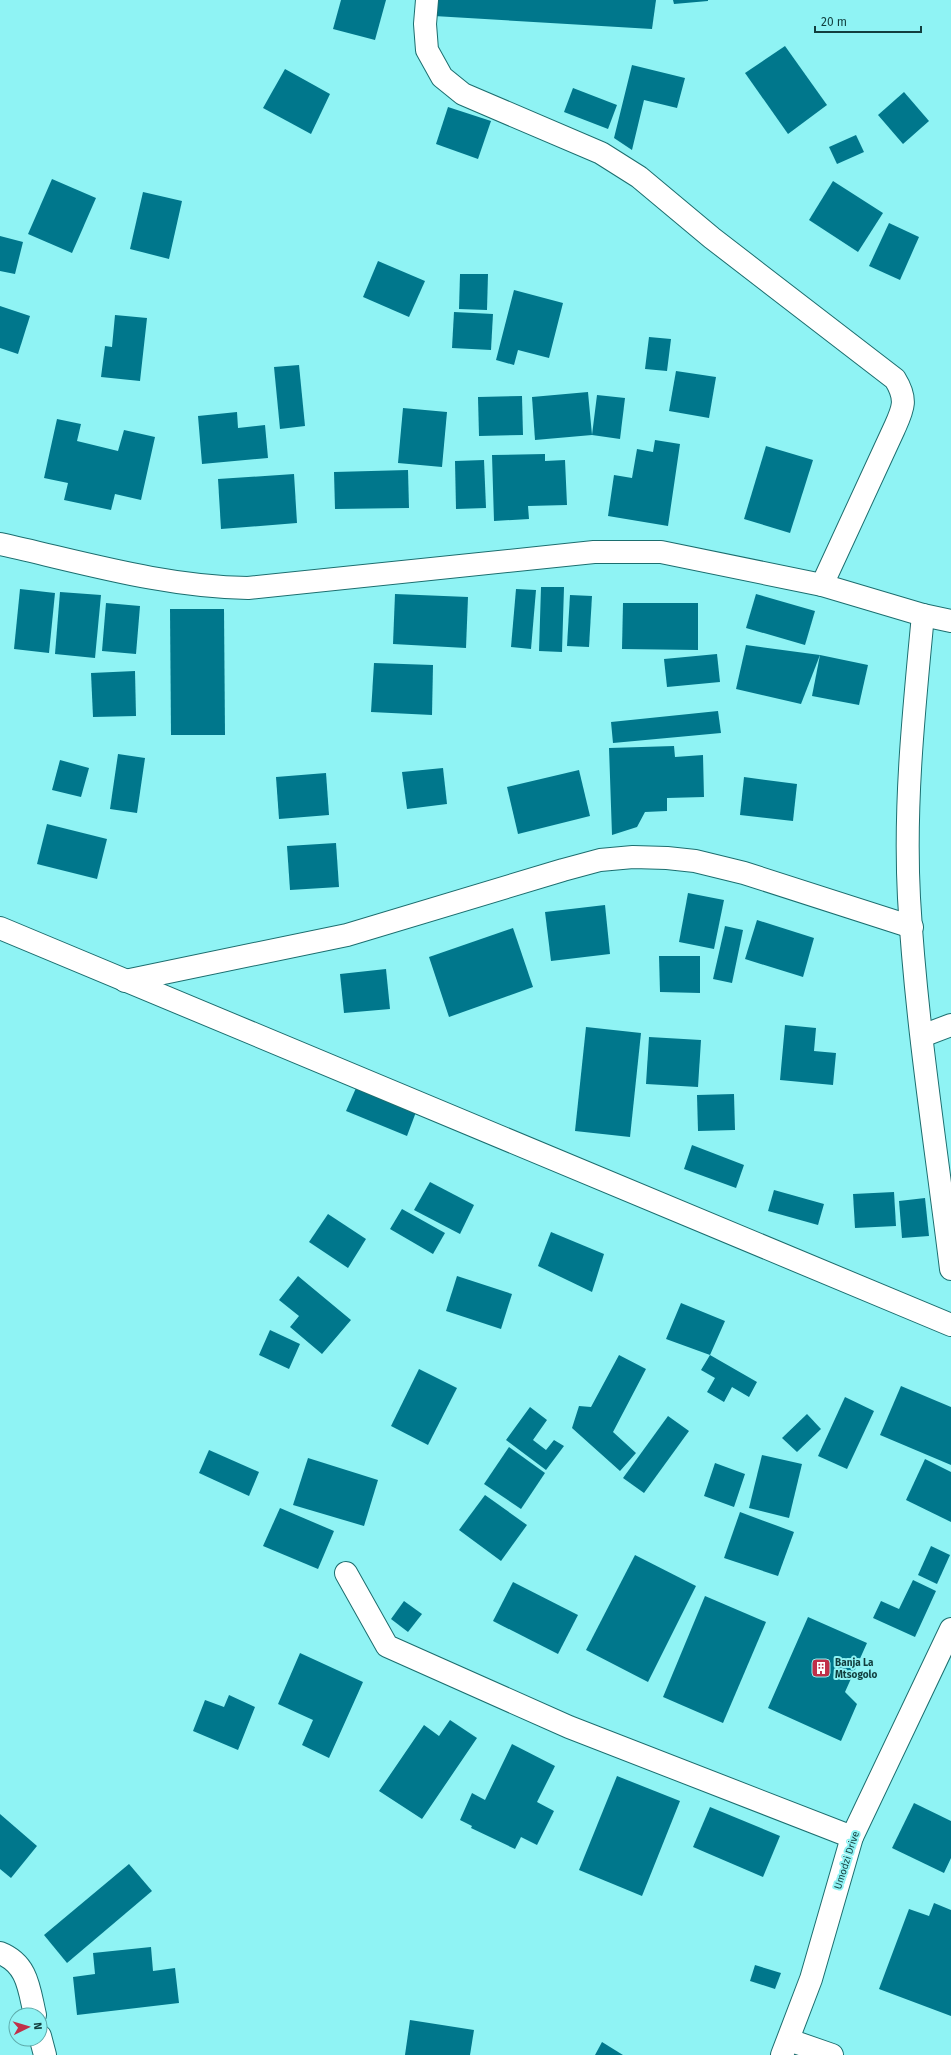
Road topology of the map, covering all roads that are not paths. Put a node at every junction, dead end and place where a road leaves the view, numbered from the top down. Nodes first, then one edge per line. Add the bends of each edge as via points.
1 (427, 0) edge
2 (0, 544) edge
3 (822, 585) junction
4 (923, 615) junction
5 (951, 621) edge
6 (912, 926) junction
7 (0, 928) edge
8 (125, 981) junction
9 (951, 1024) edge
10 (922, 1036) junction
11 (951, 1268) edge
12 (951, 1325) edge
13 (346, 1573) dead end
14 (951, 1629) edge
15 (852, 1838) junction
16 (0, 1953) edge
17 (33, 2007) edge
18 (785, 2047) edge
19 (832, 2055) edge

1 - 3 street via 427,50 442,77 464,94 601,153 639,177 712,238 895,379 902,391 904,406
2 - 3 street via 153,578 214,587 248,588 594,552 630,551 661,552
3 - 4 street
4 - 5 street
4 - 6 street via 912,730 908,818
6 - 8 street via 744,873 695,861 633,857 600,860 563,870 347,935
6 - 10 street
7 - 8 street
8 - 12 street
9 - 10 street
10 - 11 street
13 - 15 street via 387,1646 569,1727
14 - 15 street, Umodzi Drive
15 - 18 street, Umodzi Drive via 811,1979
16 - 17 street via 9,1957 26,1974
18 - 19 street

